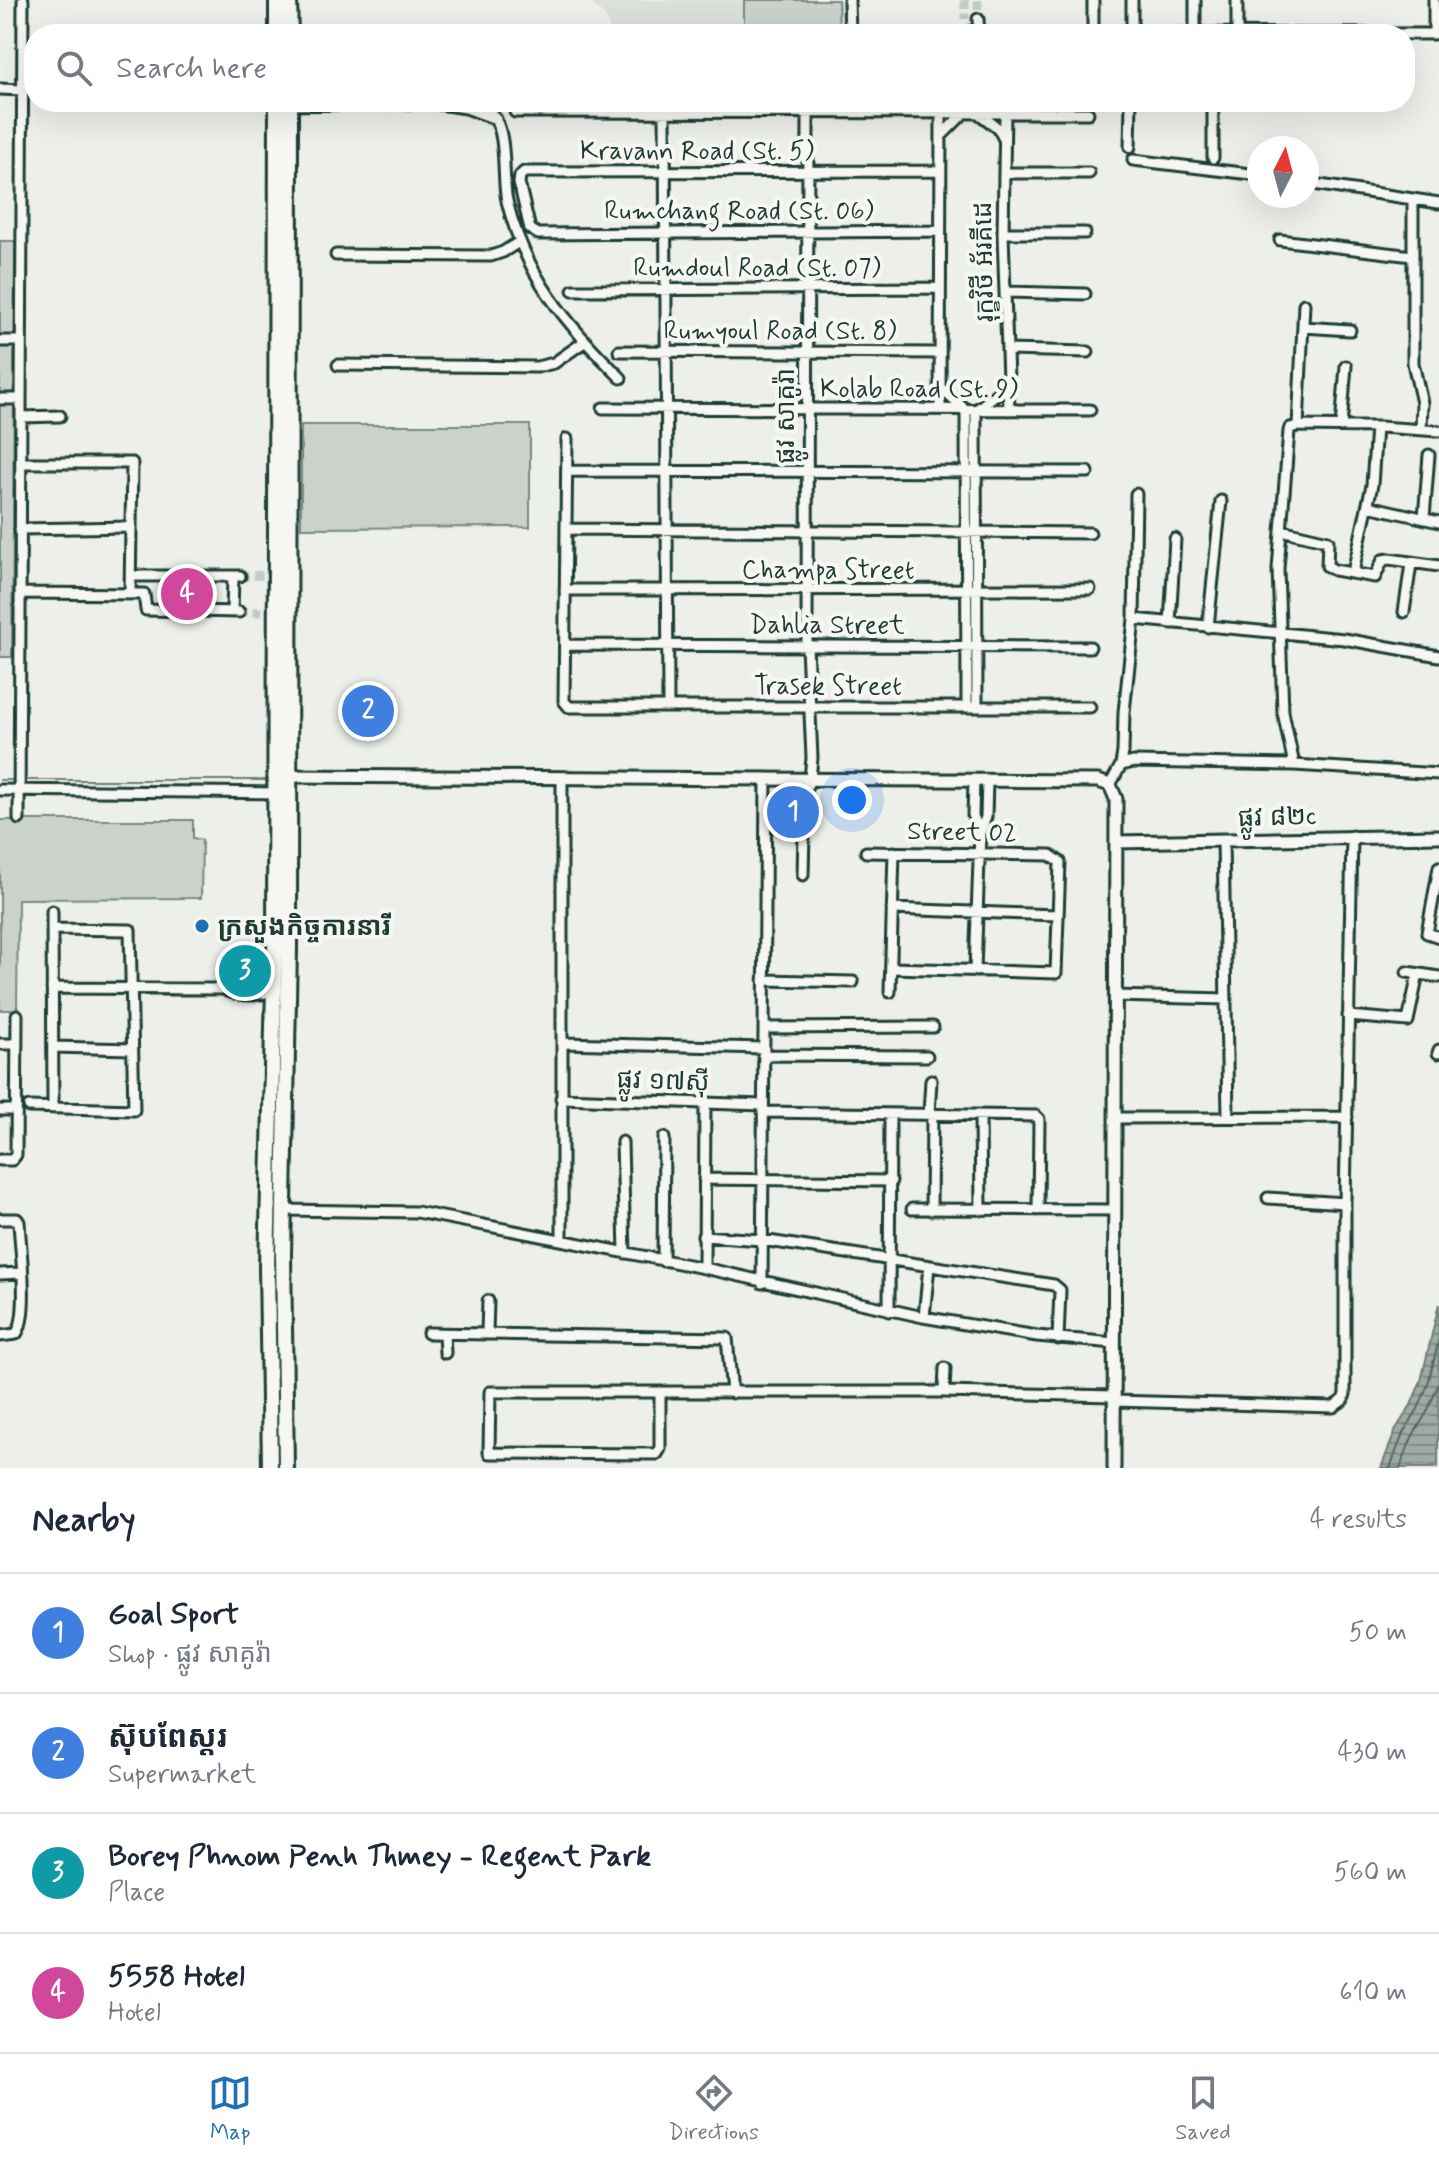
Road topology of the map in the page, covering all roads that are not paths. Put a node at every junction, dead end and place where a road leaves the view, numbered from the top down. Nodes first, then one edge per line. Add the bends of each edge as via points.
1 (23, 0) edge
2 (277, 0) edge
3 (289, 0) edge
4 (849, 0) edge
5 (1093, 0) edge
6 (1132, 0) edge
7 (1195, 0) edge
8 (1237, 0) edge
9 (1434, 0) edge
10 (965, 19) tunnel mouth
11 (978, 19) tunnel mouth
12 (277, 24) edge
13 (290, 24) edge
14 (850, 24) edge
15 (965, 24) edge
16 (978, 24) edge
17 (1093, 24) edge
18 (1132, 24) edge
19 (1195, 24) edge
20 (1237, 24) edge
21 (1415, 34) edge
22 (0, 89) edge
23 (22, 90) junction
24 (283, 112) edge
25 (477, 112) edge
26 (491, 112) edge
27 (515, 112) dead end
28 (665, 112) junction
29 (946, 112) edge
30 (961, 112) edge
31 (982, 112) edge
32 (1000, 112) edge
33 (1131, 112) edge
34 (1213, 112) edge
35 (808, 113) junction
36 (941, 113) junction
37 (1005, 113) junction
38 (1088, 113) dead end
39 (496, 119) junction
40 (941, 136) junction
41 (1004, 141) junction
42 (1130, 147) dead end
43 (1213, 158) dead end
44 (1133, 160) dead end
45 (940, 171) junction
46 (808, 172) junction
47 (666, 173) junction
48 (1004, 173) junction
49 (1089, 173) dead end
50 (1247, 174) edge
51 (1319, 185) edge
52 (1413, 199) junction
53 (1439, 203) edge
54 (940, 231) junction
55 (808, 232) junction
56 (666, 233) junction
57 (1003, 233) junction
58 (1085, 233) dead end
59 (538, 234) joint
60 (1280, 240) dead end
61 (519, 242) junction
62 (336, 255) dead end
63 (1412, 256) junction
64 (940, 288) junction
65 (808, 289) junction
66 (573, 290) dead end
67 (666, 290) junction
68 (1005, 292) junction
69 (1085, 294) dead end
70 (1304, 304) dead end
71 (1303, 327) junction
72 (1350, 330) dead end
73 (0, 341) edge
74 (21, 341) junction
75 (584, 342) junction
76 (1007, 350) junction
77 (619, 351) dead end
78 (667, 351) junction
79 (807, 352) junction
80 (1088, 352) dead end
81 (940, 353) junction
82 (338, 365) dead end
83 (1346, 366) dead end
84 (621, 378) dead end
85 (1008, 385) junction
86 (940, 387) junction
87 (0, 399) edge
88 (21, 399) junction
89 (603, 408) dead end
90 (667, 408) junction
91 (807, 409) junction
92 (940, 409) junction
93 (971, 410) junction
94 (1009, 410) junction
95 (1090, 410) dead end
96 (60, 416) dead end
97 (21, 417) junction
98 (1298, 426) junction
99 (1341, 427) junction
100 (1376, 427) junction
101 (1421, 429) junction
102 (1439, 431) edge
103 (567, 439) dead end
104 (1429, 455) dead end
105 (21, 463) junction
106 (807, 470) junction
107 (567, 471) junction
108 (667, 471) junction
109 (971, 472) junction
110 (1088, 472) dead end
111 (1136, 494) dead end
112 (1221, 501) dead end
113 (1368, 506) junction
114 (1424, 518) junction
115 (1439, 522) edge
116 (131, 527) junction
117 (20, 529) junction
118 (566, 529) junction
119 (668, 529) junction
120 (1281, 530) junction
121 (807, 531) junction
122 (972, 532) junction
123 (1090, 533) dead end
124 (1175, 539) dead end
125 (1411, 564) junction
126 (1439, 566) edge
127 (1353, 572) junction
128 (277, 575) junction
129 (131, 576) junction
130 (145, 576) junction
131 (1090, 589) dead end
132 (565, 590) junction
133 (668, 591) junction
134 (807, 591) junction
135 (972, 591) junction
136 (20, 593) junction
137 (130, 594) junction
138 (144, 594) junction
139 (1404, 612) dead end
140 (1134, 619) junction
141 (1170, 623) junction
142 (1208, 627) junction
143 (1282, 631) junction
144 (565, 645) junction
145 (668, 645) junction
146 (807, 646) junction
147 (1090, 647) dead end
148 (972, 648) junction
149 (1439, 656) edge
150 (972, 706) junction
151 (668, 707) junction
152 (808, 707) junction
153 (1090, 707) dead end
154 (1121, 765) junction
155 (1294, 765) junction
156 (810, 769) junction
157 (1439, 774) edge
158 (282, 776) junction
159 (562, 778) junction
160 (766, 779) junction
161 (980, 780) junction
162 (1110, 785) junction
163 (0, 790) edge
164 (19, 791) junction
165 (282, 793) junction
166 (19, 819) dead end
167 (1352, 836) junction
168 (1439, 836) edge
169 (1223, 840) junction
170 (1116, 842) junction
171 (866, 852) dead end
172 (894, 852) junction
173 (979, 852) junction
174 (1439, 867) edge
175 (803, 875) dead end
176 (892, 909) junction
177 (52, 911) dead end
178 (976, 912) junction
179 (1057, 915) junction
180 (52, 929) junction
181 (1439, 937) edge
182 (891, 968) junction
183 (975, 971) junction
184 (1439, 977) edge
185 (764, 980) junction
186 (853, 982) dead end
187 (52, 988) junction
188 (131, 989) junction
189 (281, 990) junction
190 (890, 992) dead end
191 (1115, 996) junction
192 (1225, 999) junction
193 (17, 1015) dead end
194 (1348, 1016) junction
195 (933, 1027) dead end
196 (764, 1028) junction
197 (562, 1043) junction
198 (0, 1044) edge
199 (17, 1044) junction
200 (53, 1047) junction
201 (132, 1049) junction
202 (764, 1052) junction
203 (927, 1056) dead end
204 (931, 1080) dead end
205 (561, 1098) junction
206 (705, 1103) junction
207 (29, 1107) dead end
208 (53, 1108) junction
209 (763, 1108) junction
210 (0, 1110) edge
211 (16, 1110) junction
212 (890, 1114) junction
213 (931, 1114) junction
214 (980, 1116) junction
215 (1228, 1116) junction
216 (1347, 1117) junction
217 (1115, 1118) junction
218 (664, 1138) dead end
219 (622, 1142) dead end
220 (0, 1160) edge
221 (704, 1179) junction
222 (763, 1181) junction
223 (891, 1181) junction
224 (1268, 1198) dead end
225 (1345, 1203) junction
226 (912, 1209) dead end
227 (283, 1210) junction
228 (931, 1210) junction
229 (981, 1210) junction
230 (1038, 1210) junction
231 (1115, 1210) junction
232 (0, 1219) edge
233 (703, 1236) junction
234 (562, 1240) junction
235 (762, 1240) junction
236 (625, 1253) junction
237 (890, 1260) junction
238 (663, 1261) junction
239 (929, 1266) junction
240 (704, 1268) junction
241 (21, 1273) junction
242 (0, 1274) edge
243 (762, 1283) junction
244 (488, 1301) dead end
245 (889, 1311) junction
246 (924, 1317) junction
247 (428, 1333) dead end
248 (487, 1333) junction
249 (444, 1334) junction
250 (0, 1336) edge
251 (1058, 1339) junction
252 (1114, 1343) junction
253 (445, 1353) dead end
254 (945, 1368) dead end
255 (660, 1392) junction
256 (944, 1392) junction
257 (732, 1393) junction
258 (1114, 1398) junction
259 (270, 1468) edge
260 (286, 1468) edge
261 (1114, 1468) edge

1 - 23 street
2 - 12 main road
3 - 13 main road
4 - 14 street
5 - 17 street
6 - 18 street
7 - 19 street
8 - 20 street
9 - 21 street via 1434,34
10 - 15 street
11 - 16 street
22 - 23 street
23 - 74 street
24 - 128 main road
25 - 39 street
26 - 39 street
27 - 28 street
28 - 35 street
28 - 47 street
29 - 36 street
30 - 40 street
31 - 41 street
32 - 37 street
33 - 42 street
34 - 43 street
35 - 36 street
35 - 46 street, ផ្លូវ សាគូរ៉ា
36 - 40 street, រុក្ខវិថី អ័រគីដេ
37 - 38 street
37 - 41 street, រុក្ខវិថី អ័រគីដេ
39 - 61 street
40 - 45 street, រុក្ខវិថី អ័រគីដេ
41 - 48 street, រុក្ខវិថី អ័រគីដេ
44 - 50 street
45 - 46 street, Kravann Road (St. 5)
45 - 54 street, រុក្ខវិថី អ័រគីដេ
46 - 47 street, Kravann Road (St. 5)
46 - 55 street, ផ្លូវ សាគូរ៉ា
47 - 56 street
47 - 59 street, Kravann Road (St. 5) via 524,172 519,183 530,229
48 - 49 street
48 - 57 street, រុក្ខវិថី អ័រគីដេ
51 - 52 street
52 - 53 street
52 - 63 street
54 - 55 street, Rumchang Road (St. 06)
54 - 64 street, រុក្ខវិថី អ័រគីដេ
55 - 56 street, Rumchang Road (St. 06)
55 - 65 street, ផ្លូវ សាគូរ៉ា
56 - 59 street, Rumchang Road (St. 06)
56 - 67 street
57 - 58 street
57 - 68 street, រុក្ខវិថី អ័រគីដេ
60 - 63 street
61 - 62 street via 491,256
61 - 75 street via 546,291
63 - 101 street via 1413,363 1422,403
64 - 65 street, Rumdoul Road (St. 07)
64 - 81 street, រុក្ខវិថី អ័រគីដេ
65 - 67 street, Rumdoul Road (St. 07)
65 - 79 street, ផ្លូវ សាគូរ៉ា
66 - 67 street, Rumdoul Road (St. 07)
67 - 78 street
68 - 69 street
68 - 76 street, រុក្ខវិថី អ័រគីដេ
70 - 71 street
71 - 72 street
71 - 98 street
73 - 74 street
74 - 88 street
75 - 82 street via 554,363 537,367
75 - 84 street
76 - 80 street
76 - 85 street, រុក្ខវិថី អ័រគីដេ
77 - 78 street, Rumyoul Road (St. 8)
78 - 79 street, Rumyoul Road (St. 8)
78 - 90 street
79 - 81 street, Rumyoul Road (St. 8)
79 - 91 street, ផ្លូវ សាគូរ៉ា
81 - 86 street, រុក្ខវិថី អ័រគីដេ
83 - 99 street
85 - 93 street
85 - 94 street, រុក្ខវិថី អ័រគីដេ
86 - 92 street, រុក្ខវិថី អ័រគីដេ
86 - 93 street
87 - 88 street
88 - 97 street
89 - 90 street, Kolab Road (St. 9)
90 - 91 street, Kolab Road (St. 9)
90 - 108 street
91 - 92 street, Kolab Road (St. 9)
91 - 106 street, ផ្លូវ សាគូរ៉ា
92 - 93 street, Kolab Road (St. 9)
93 - 94 street, Kolab Road (St. 9)
93 - 109 street
94 - 95 street, Kolab Road (St. 9)
96 - 97 street
97 - 105 street
98 - 99 street
98 - 120 street via 1289,431
99 - 100 street
100 - 101 street
100 - 113 street
101 - 102 street
103 - 107 street
104 - 114 street
105 - 116 street via 132,463
105 - 117 street
106 - 108 street
106 - 109 street
106 - 121 street, ផ្លូវ សាគូរ៉ា
107 - 108 street
107 - 118 street
108 - 119 street
109 - 110 street
109 - 122 street
111 - 140 street
112 - 142 street
113 - 114 street
113 - 127 street
114 - 115 street
116 - 117 street
116 - 129 street
117 - 136 street
118 - 119 street
118 - 132 street
119 - 121 street
119 - 133 street
120 - 127 street via 1328,541 1329,569
120 - 143 street
121 - 122 street
121 - 134 street, ផ្លូវ សាគូរ៉ា
122 - 123 street
122 - 135 street
124 - 141 street
125 - 126 street
125 - 127 street via 1383,560 1375,577
125 - 139 street
128 - 158 main road
128 - 158 main road via 270,612
129 - 130 street
129 - 137 street
130 - 138 street
130 - 138 street via 236,576 236,612 146,610
131 - 135 street, Champa Street
132 - 133 street, Champa Street
132 - 144 street
133 - 134 street, Champa Street
133 - 145 street
134 - 135 street, Champa Street
134 - 146 street, ផ្លូវ សាគូរ៉ា
135 - 148 street
136 - 137 street
136 - 164 street
137 - 138 street
140 - 141 street
140 - 154 street
141 - 142 street
142 - 143 street
143 - 149 street
143 - 155 street via 1283,712
144 - 145 street, Dahlia Street
144 - 151 street, Trasek Street via 564,701 569,707
145 - 146 street, Dahlia Street
145 - 151 street
146 - 148 street, Dahlia Street
146 - 152 street, ផ្លូវ សាគូរ៉ា
147 - 148 street, Dahlia Street
148 - 150 street
150 - 152 street, Trasek Street
150 - 153 street, Trasek Street
151 - 152 street, Trasek Street
152 - 156 street, ផ្លូវ សាគូរ៉ា
154 - 155 street
154 - 162 street
155 - 157 street
156 - 160 street
156 - 161 street
156 - 175 street, ផ្លូវ សាគូរ៉ា
158 - 159 street
158 - 165 main road
159 - 160 street
159 - 197 street
160 - 185 street
161 - 162 street
161 - 173 street via 986,817
162 - 170 street via 1116,799
163 - 164 street
164 - 165 street
164 - 166 street
165 - 189 main road
167 - 168 street, ផ្លូវ ៨២c
167 - 169 street, ផ្លូវ ៨២c
167 - 194 street
169 - 170 street, ផ្លូវ ៨២c
169 - 192 street
170 - 191 street
171 - 172 street, Street 02
172 - 173 street, Street 02
172 - 176 street
173 - 178 street
173 - 179 street, Street 02 via 1056,857
174 - 181 street via 1427,933
176 - 178 street
176 - 182 street
177 - 180 street
178 - 179 street
178 - 183 street
179 - 183 street via 1056,973
180 - 187 street
180 - 188 street via 130,930
182 - 183 street
182 - 190 street
184 - 194 street via 1412,973 1408,1021
185 - 186 street
185 - 196 street
187 - 188 street
187 - 200 street
188 - 189 street
188 - 201 street
189 - 227 main road
189 - 259 main road via 267,1239
191 - 192 street
191 - 217 street
192 - 215 street
193 - 199 street
194 - 216 street
195 - 196 street
196 - 202 street
197 - 202 street
197 - 205 street
198 - 199 street
199 - 211 street
200 - 201 street
200 - 208 street
201 - 208 street via 134,1110
202 - 203 street
202 - 209 street
204 - 213 street
205 - 206 street, ផ្លូវ ១៧ស៊ី
205 - 234 street
206 - 209 street, ផ្លូវ ១៧ស៊ី
206 - 221 street
207 - 208 street
209 - 212 street, ផ្លូវ ១៧ស៊ី
209 - 222 street
210 - 211 street
211 - 220 street via 16,1155
212 - 213 street, ផ្លូវ ១៧ស៊ី
212 - 223 street
213 - 214 street, ផ្លូវ ១៧ស៊ី
213 - 228 street
214 - 229 street
214 - 230 street, ផ្លូវ ១៧ស៊ី via 1039,1119
215 - 216 street
215 - 217 street
216 - 225 street
217 - 231 street
218 - 238 street
219 - 236 street
221 - 222 street
221 - 233 street
222 - 223 street
222 - 235 street
223 - 237 street
224 - 225 street
225 - 258 street via 1345,1394 1338,1405
226 - 228 street
227 - 234 street via 417,1212
227 - 260 main road
228 - 229 street
229 - 230 street
230 - 231 street
231 - 252 street
232 - 241 street via 19,1222
233 - 235 street
233 - 240 street
234 - 236 street
235 - 237 street
235 - 243 street
236 - 238 street
237 - 239 street
237 - 245 street
238 - 240 street
239 - 246 street
239 - 251 street via 1058,1286
240 - 243 street
241 - 242 street
241 - 250 street via 21,1328
243 - 245 street
244 - 248 street
245 - 246 street
246 - 251 street
247 - 249 street
248 - 249 street
248 - 257 street via 727,1338
249 - 253 street
251 - 252 street
252 - 258 street
254 - 256 street
255 - 255 street via 657,1454 489,1453 490,1392
255 - 257 street
256 - 257 street
256 - 258 street
258 - 261 street

